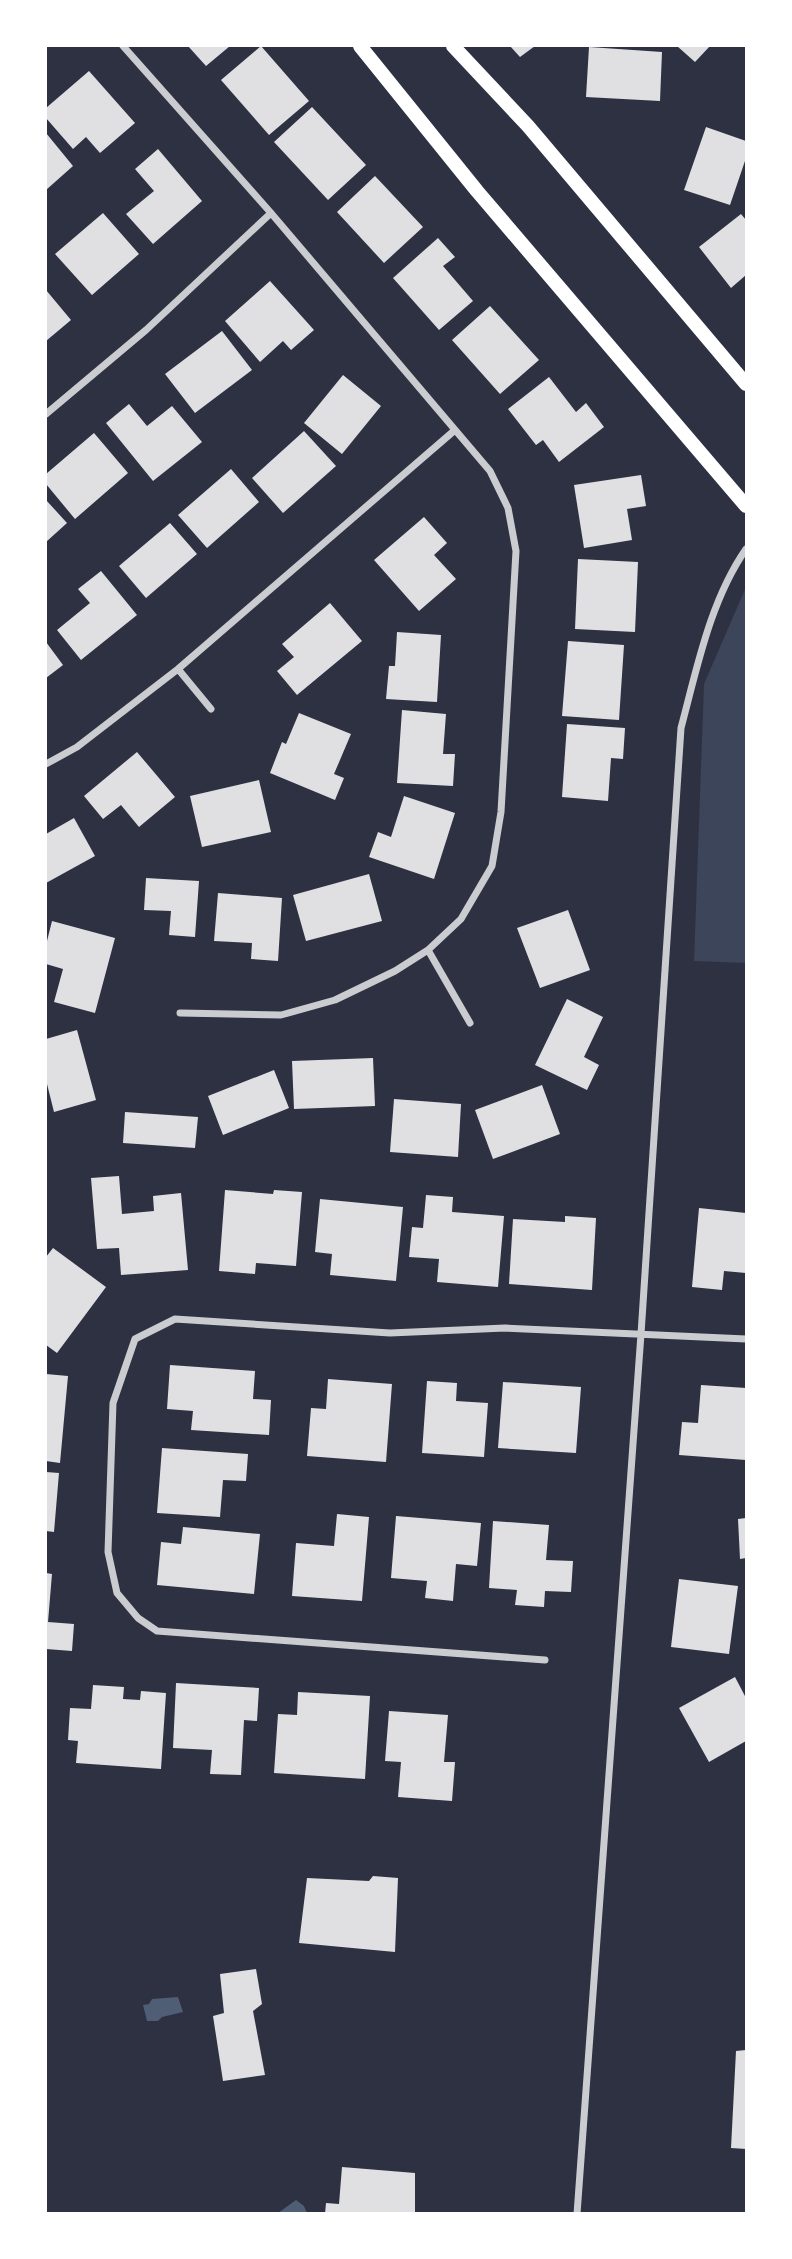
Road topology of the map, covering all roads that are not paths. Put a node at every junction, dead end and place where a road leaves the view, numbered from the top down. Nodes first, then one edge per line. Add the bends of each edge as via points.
1 (123, 46) edge
2 (360, 46) edge
3 (453, 46) edge
4 (271, 213) junction
5 (747, 384) edge
6 (46, 414) edge
7 (455, 430) junction
8 (747, 506) edge
9 (747, 550) edge
10 (178, 669) junction
11 (211, 709) dead end
12 (46, 764) edge
13 (428, 950) junction
14 (180, 1013) dead end
15 (470, 1023) dead end
16 (641, 1334) junction
17 (747, 1339) edge
18 (545, 1660) dead end
19 (577, 2214) edge

1 - 4 street
2 - 8 main road via 477,191
3 - 5 main road via 528,126
4 - 6 street via 146,330
4 - 7 street
7 - 10 street
7 - 13 street via 490,471 508,508 516,551 501,812 492,866 461,919
9 - 16 street via 734,568 703,646 681,727
10 - 11 street
10 - 12 street via 77,747
13 - 14 street via 335,1000 281,1015
13 - 15 street
16 - 17 street
16 - 18 street via 505,1328 390,1333 175,1319 135,1339 113,1403 108,1552 117,1593 138,1618 157,1631
16 - 19 street

